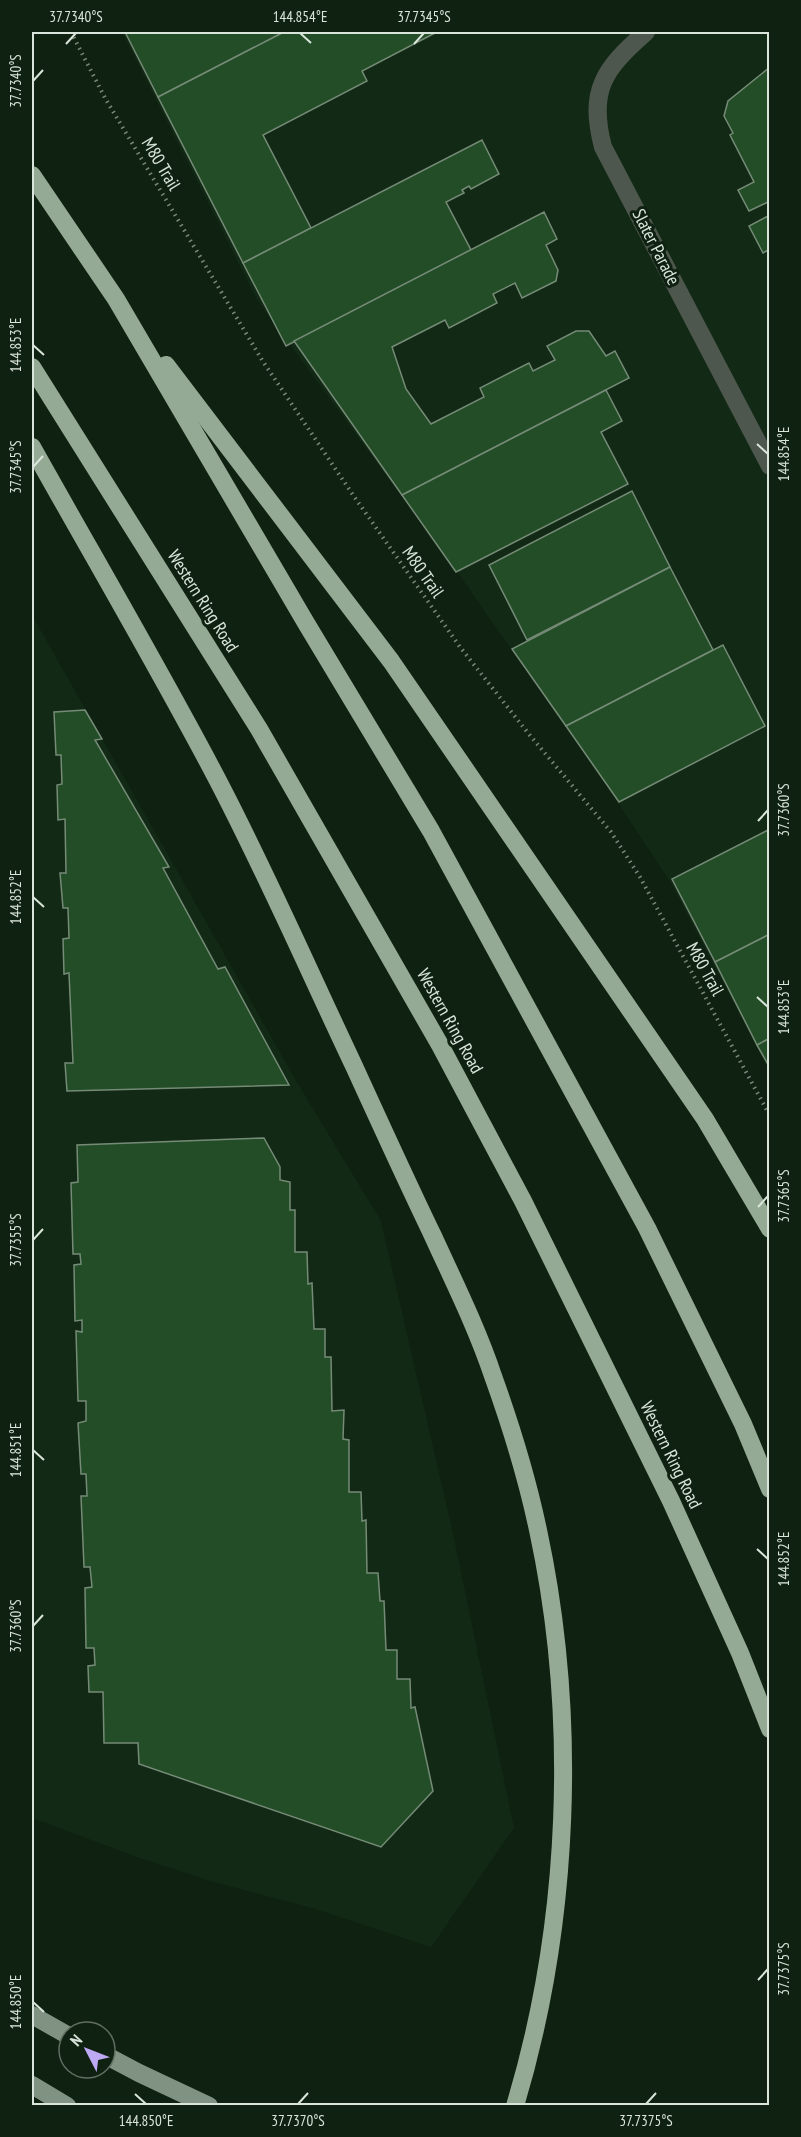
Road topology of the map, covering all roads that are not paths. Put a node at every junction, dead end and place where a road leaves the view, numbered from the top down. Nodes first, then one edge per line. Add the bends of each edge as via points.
1 (646, 32) edge
2 (32, 175) edge
3 (116, 299) junction
4 (32, 368) edge
5 (32, 447) edge
6 (770, 466) edge
7 (770, 1229) edge
8 (770, 1489) edge
9 (770, 1729) edge
10 (32, 2015) edge
11 (57, 2029) edge
12 (117, 2061) edge
13 (32, 2085) edge
14 (67, 2106) edge
15 (209, 2106) edge
16 (514, 2106) edge

1 - 6 street, Slater Parade via 607,71 598,99 597,122 603,147
2 - 3 highway
3 - 7 highway via 391,661 705,1119
3 - 8 highway via 453,872 647,1228
4 - 9 highway, Western Ring Road via 259,729 440,1045 523,1202 671,1501
5 - 16 highway via 209,764 264,872 453,1280 492,1372 509,1425 538,1528 548,1586 560,1695 563,1793 544,1984
10 - 11 main road
12 - 15 main road
13 - 14 main road

